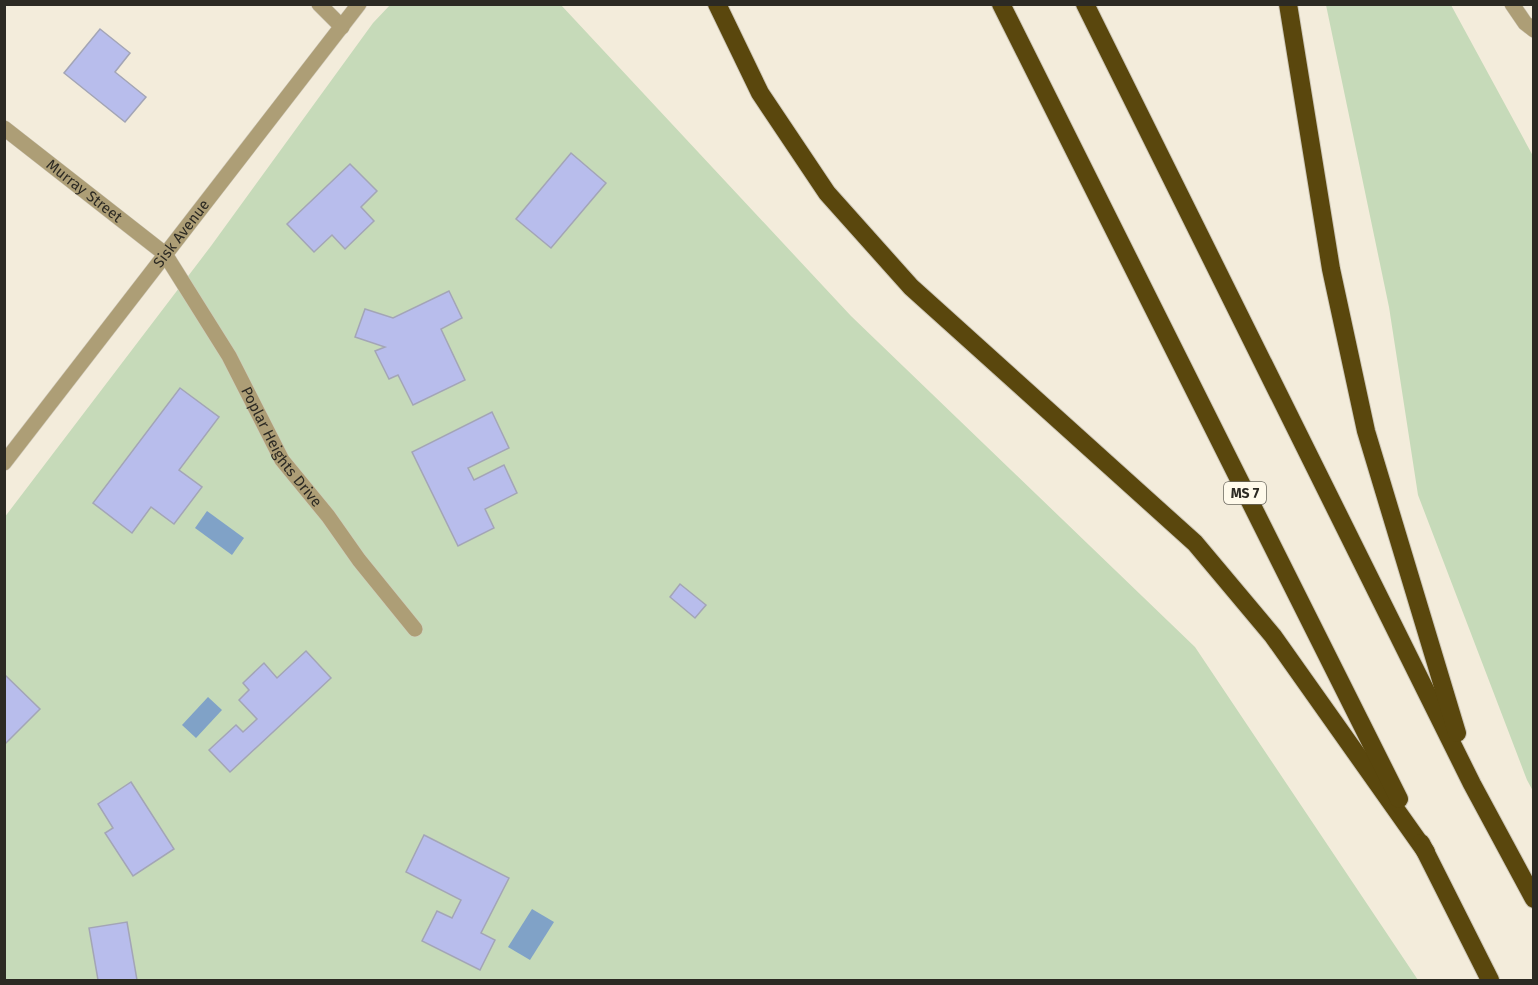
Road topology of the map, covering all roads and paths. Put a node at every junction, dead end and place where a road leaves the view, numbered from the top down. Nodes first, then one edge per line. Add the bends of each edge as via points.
1 (319, 4) edge
2 (359, 4) edge
3 (717, 4) edge
4 (1001, 4) edge
5 (1085, 4) edge
6 (1288, 4) edge
7 (1512, 4) edge
8 (342, 27) junction
9 (1533, 30) edge
10 (4, 128) edge
11 (165, 254) junction
12 (4, 463) edge
13 (415, 629) dead end
14 (1472, 784) junction
15 (1426, 852) junction
16 (1533, 898) edge
17 (1490, 981) edge

1 - 8 street
2 - 8 street, Sisk Avenue
3 - 15 highway via 760,93 826,193 911,287 1195,543 1273,636
4 - 15 highway, MS 7
5 - 14 highway
6 - 14 highway via 1331,269 1366,431
7 - 9 street
8 - 11 street, Sisk Avenue
10 - 11 street, Murray Street
11 - 12 street, Sisk Avenue
11 - 13 street, Poplar Heights Drive via 230,356 282,460
14 - 16 highway
15 - 17 highway, MS 7

